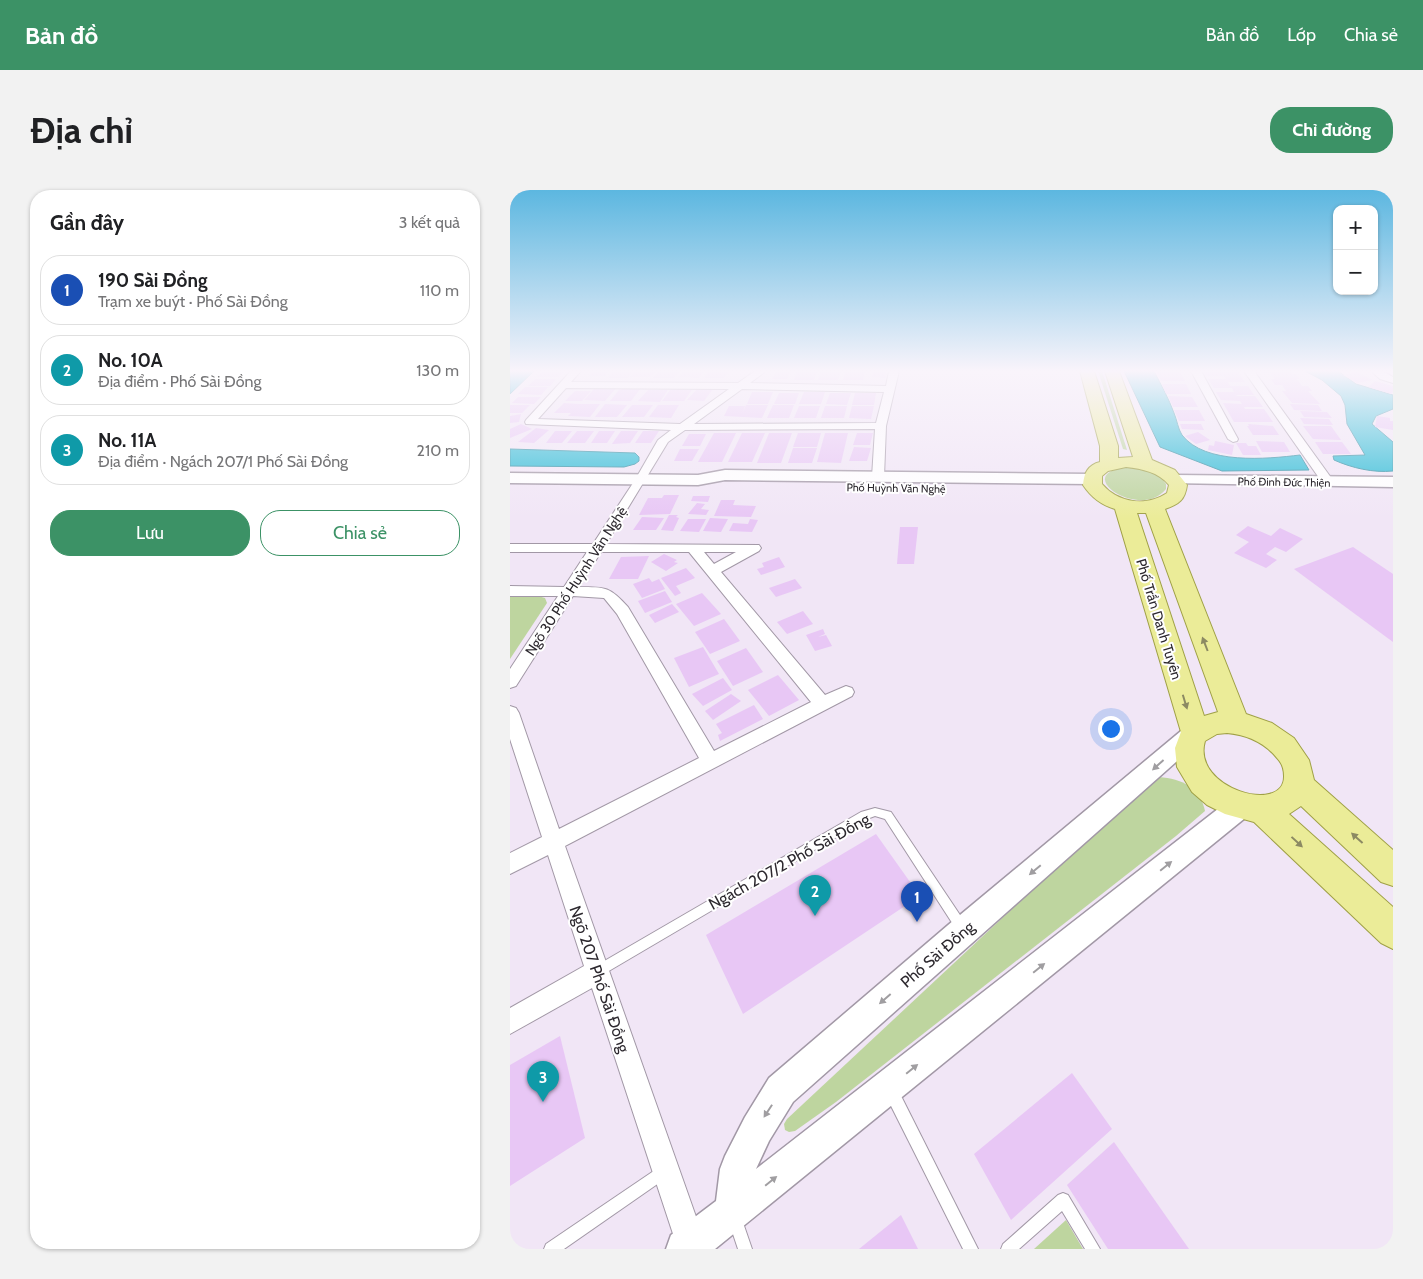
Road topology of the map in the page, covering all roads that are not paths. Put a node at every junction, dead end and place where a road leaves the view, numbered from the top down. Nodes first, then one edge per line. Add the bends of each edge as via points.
1 (531, 420) edge
2 (690, 420) edge
3 (882, 420) edge
4 (1101, 420) edge
5 (1129, 420) edge
6 (1223, 420) edge
7 (1284, 420) edge
8 (682, 426) junction
9 (881, 426) junction
10 (1233, 439) dead end
11 (1108, 464) junction
12 (1144, 464) junction
13 (878, 477) junction
14 (510, 478) edge
15 (642, 480) junction
16 (698, 480) junction
17 (1328, 482) junction
18 (1393, 482) edge
19 (1093, 485) junction
20 (1177, 485) junction
21 (1288, 487) junction
22 (1393, 493) edge
23 (1124, 505) junction
24 (1154, 507) junction
25 (510, 548) edge
26 (598, 548) junction
27 (692, 548) junction
28 (712, 571) junction
29 (510, 591) edge
30 (569, 591) junction
31 (510, 682) edge
32 (846, 692) dead end
33 (822, 704) junction
34 (510, 713) edge
35 (1235, 722) junction
36 (1195, 732) junction
37 (710, 761) junction
38 (1298, 784) junction
39 (1252, 807) junction
40 (554, 842) junction
41 (510, 864) edge
42 (1393, 871) edge
43 (964, 930) junction
44 (1393, 931) edge
45 (598, 971) junction
46 (510, 1022) edge
47 (889, 1087) junction
48 (664, 1171) junction
49 (733, 1212) junction
50 (689, 1248) edge
51 (551, 1249) edge
52 (745, 1249) edge
53 (971, 1249) edge
54 (1008, 1249) edge
55 (1093, 1249) edge

1 - 8 street
2 - 8 street, Ngõ 30 Phố Huỳnh Văn Nghệ
3 - 9 street
4 - 11 main road via 1109,446
5 - 12 main road
6 - 10 street
7 - 17 street
8 - 9 street
8 - 15 street, Ngõ 30 Phố Huỳnh Văn Nghệ via 664,440
9 - 13 street
11 - 12 main road
11 - 19 main road via 1096,470
12 - 20 main road via 1163,470
13 - 16 street, Phố Huỳnh Văn Nghệ via 725,475
13 - 19 street, Phố Huỳnh Văn Nghệ
14 - 15 street, Phố Huỳnh Văn Nghệ
15 - 16 street, Phố Huỳnh Văn Nghệ
15 - 26 street, Ngõ 30 Phố Huỳnh Văn Nghệ
16 - 19 street, Phố Huỳnh Văn Nghệ via 724,487
17 - 18 street, Phố Đinh Đức Thiện
17 - 21 street, Phố Đinh Đức Thiện
19 - 23 main road via 1107,499
20 - 21 street, Phố Đinh Đức Thiện
20 - 24 main road via 1170,501
21 - 22 street, Phố Đinh Đức Thiện
23 - 24 main road
23 -> 36 main road, Phố Trần Danh Tuyên
35 -> 24 main road
25 - 26 street
26 - 27 street
26 - 30 street, Ngõ 30 Phố Huỳnh Văn Nghệ
27 - 28 street
27 - 28 street via 754,548
28 - 33 street
29 - 30 street
30 - 31 street, Ngõ 30 Phố Huỳnh Văn Nghệ
30 - 37 street via 609,595 623,611
32 - 33 street
33 - 37 street
34 - 40 street, Ngõ 207 Phố Sài Đồng
35 - 36 main road via 1212,724
35 - 38 main road via 1259,729 1284,745 1295,762
36 - 39 main road via 1189,756 1196,775 1213,793
36 -> 43 street, Phố Sài Đồng
37 - 40 street
38 - 39 main road via 1295,794 1285,802
42 -> 38 main road
39 -> 44 main road
47 -> 39 street
40 - 41 street
40 - 45 street, Ngõ 207 Phố Sài Đồng
43 - 45 lane, Ngách 207/2 Phố Sài Đồng via 888,815 875,812 864,815
43 -> 49 street, Phố Sài Đồng via 781,1090 738,1168
45 - 46 street
45 - 48 street, Ngõ 207 Phố Sài Đồng
49 -> 47 street
47 - 53 lane
48 - 50 street, Ngõ 207 Phố Sài Đồng
48 - 51 lane
49 - 50 street
49 - 52 lane
54 - 55 lane via 1063,1200

